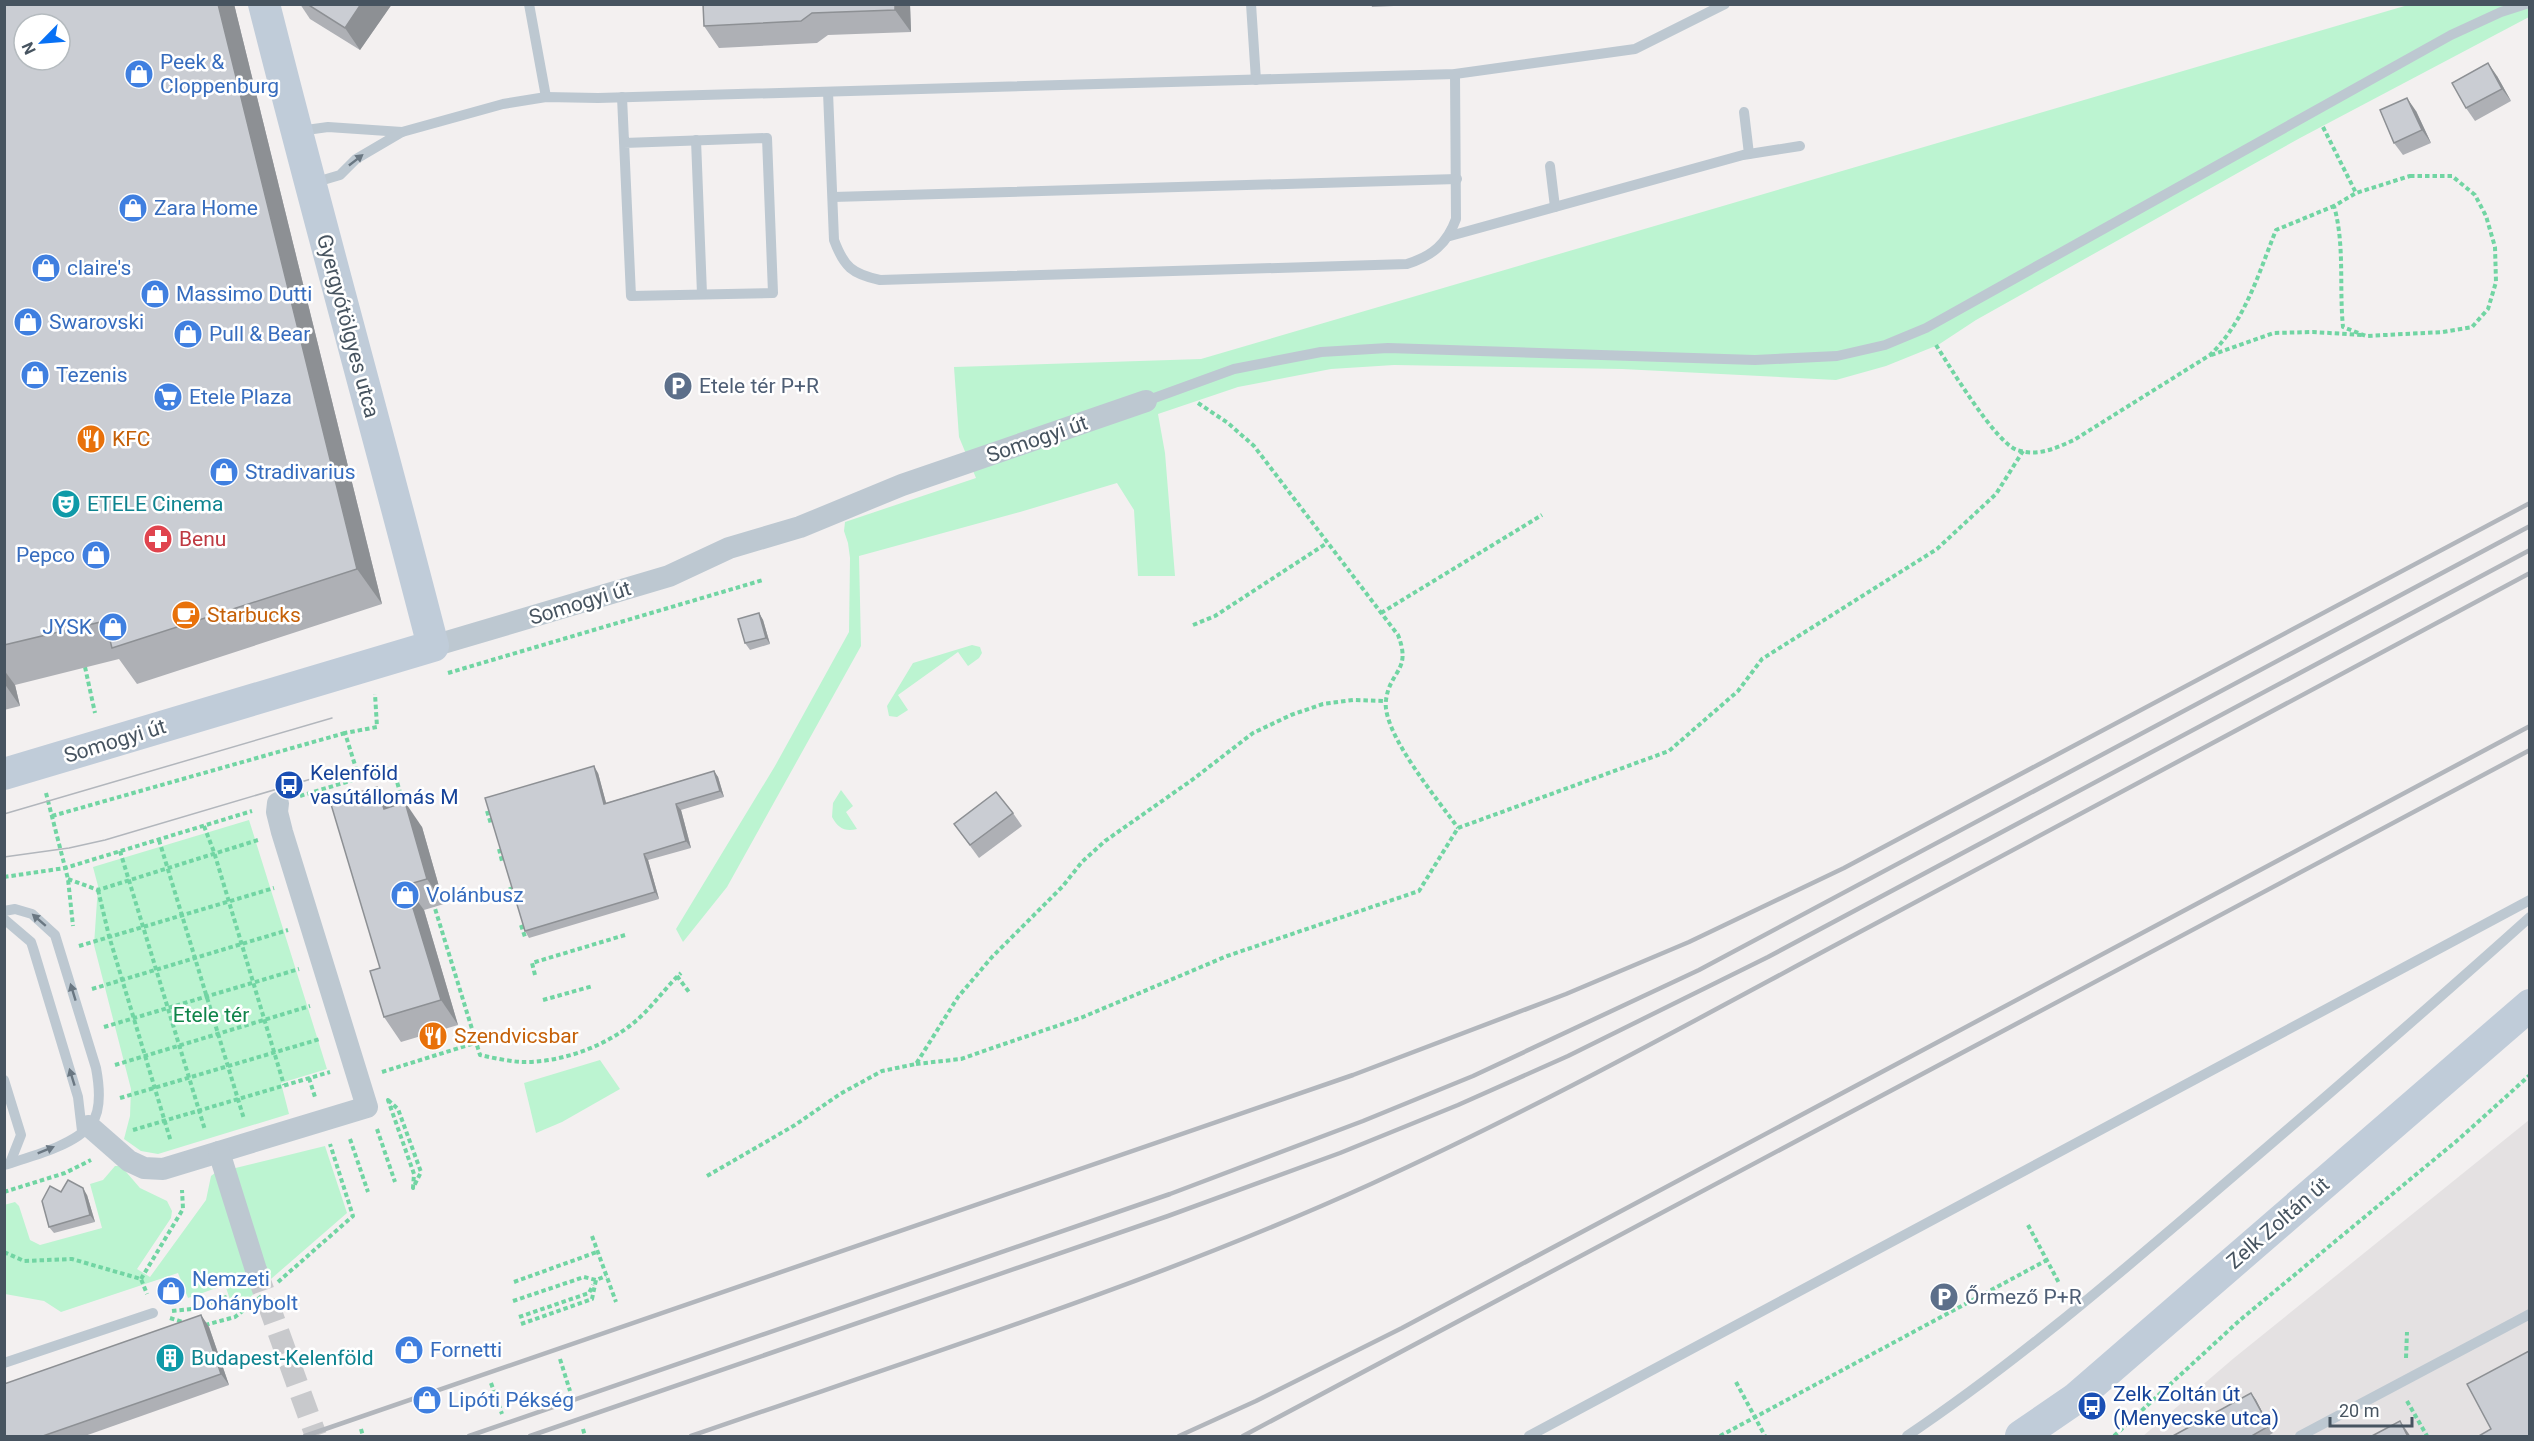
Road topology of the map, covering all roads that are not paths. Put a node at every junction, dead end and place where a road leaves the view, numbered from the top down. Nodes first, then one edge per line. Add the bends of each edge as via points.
1 (264, 4) edge
2 (529, 4) edge
3 (1251, 4) edge
4 (1725, 4) edge
5 (2526, 4) edge
6 (1455, 74) junction
7 (1256, 80) junction
8 (828, 92) junction
9 (546, 97) junction
10 (622, 97) junction
11 (1744, 112) dead end
12 (296, 131) junction
13 (402, 132) junction
14 (696, 140) junction
15 (624, 143) junction
16 (1800, 146) dead end
17 (1749, 154) junction
18 (1551, 166) dead end
19 (1457, 179) junction
20 (309, 184) junction
21 (833, 197) junction
22 (1555, 207) junction
23 (1450, 236) junction
24 (702, 294) junction
25 (1146, 401) joint
26 (437, 661) junction
27 (4, 774) edge
28 (278, 803) road end
29 (2529, 900) edge
30 (4, 911) edge
31 (2529, 917) edge
32 (4, 919) edge
33 (2529, 1005) edge
34 (4, 1080) edge
35 (85, 1130) junction
36 (215, 1153) junction
37 (7, 1164) edge
38 (256, 1270) tunnel mouth
39 (153, 1313) dead end
40 (2529, 1314) edge
41 (4, 1363) edge
42 (1529, 1437) edge
43 (1907, 1437) edge
44 (2021, 1437) edge
45 (2300, 1437) edge

1 - 12 main road, Gyergyótölgyes utca
2 - 9 lane
3 - 7 lane
4 - 6 lane via 1635,49
5 - 25 lane via 2451,35 1926,328 1886,345 1837,356 1755,360 1388,348 1322,352 1234,369
6 - 7 lane
6 - 19 lane
7 - 8 lane
8 - 10 lane
8 - 21 lane
9 - 10 lane
9 - 13 lane via 503,104
10 - 15 lane
11 - 17 lane
12 - 13 lane via 328,127
12 - 20 main road, Gyergyótölgyes utca
20 -> 13 lane via 340,175 356,159
14 - 15 lane
14 - 24 lane
14 - 24 lane via 767,138 773,293
15 - 24 lane via 631,296
16 - 17 lane
17 - 22 lane
18 - 22 lane
19 - 21 lane
19 - 23 lane via 1456,219
20 - 26 main road, Gyergyótölgyes utca
21 - 23 lane via 834,240 842,261 860,275 880,280 1407,264 1438,249
22 - 23 lane
25 - 26 street, Somogyi út via 903,486 800,527 729,548 669,576
26 - 27 main road, Somogyi út
28 - 36 street via 282,832 368,1107
29 - 42 lane
35 -> 30 lane via 93,1121 99,1089 96,1068 55,935 32,914 15,909
31 - 43 lane via 2326,1098 2096,1293 2001,1371
35 -> 32 lane via 31,942
33 - 44 main road, Zelk Zoltán út via 2075,1399
34 - 37 lane via 21,1135
35 - 36 street via 115,1138 129,1161 144,1168 163,1169
37 -> 35 lane via 46,1151
36 - 38 street
39 - 41 lane
40 - 45 lane

